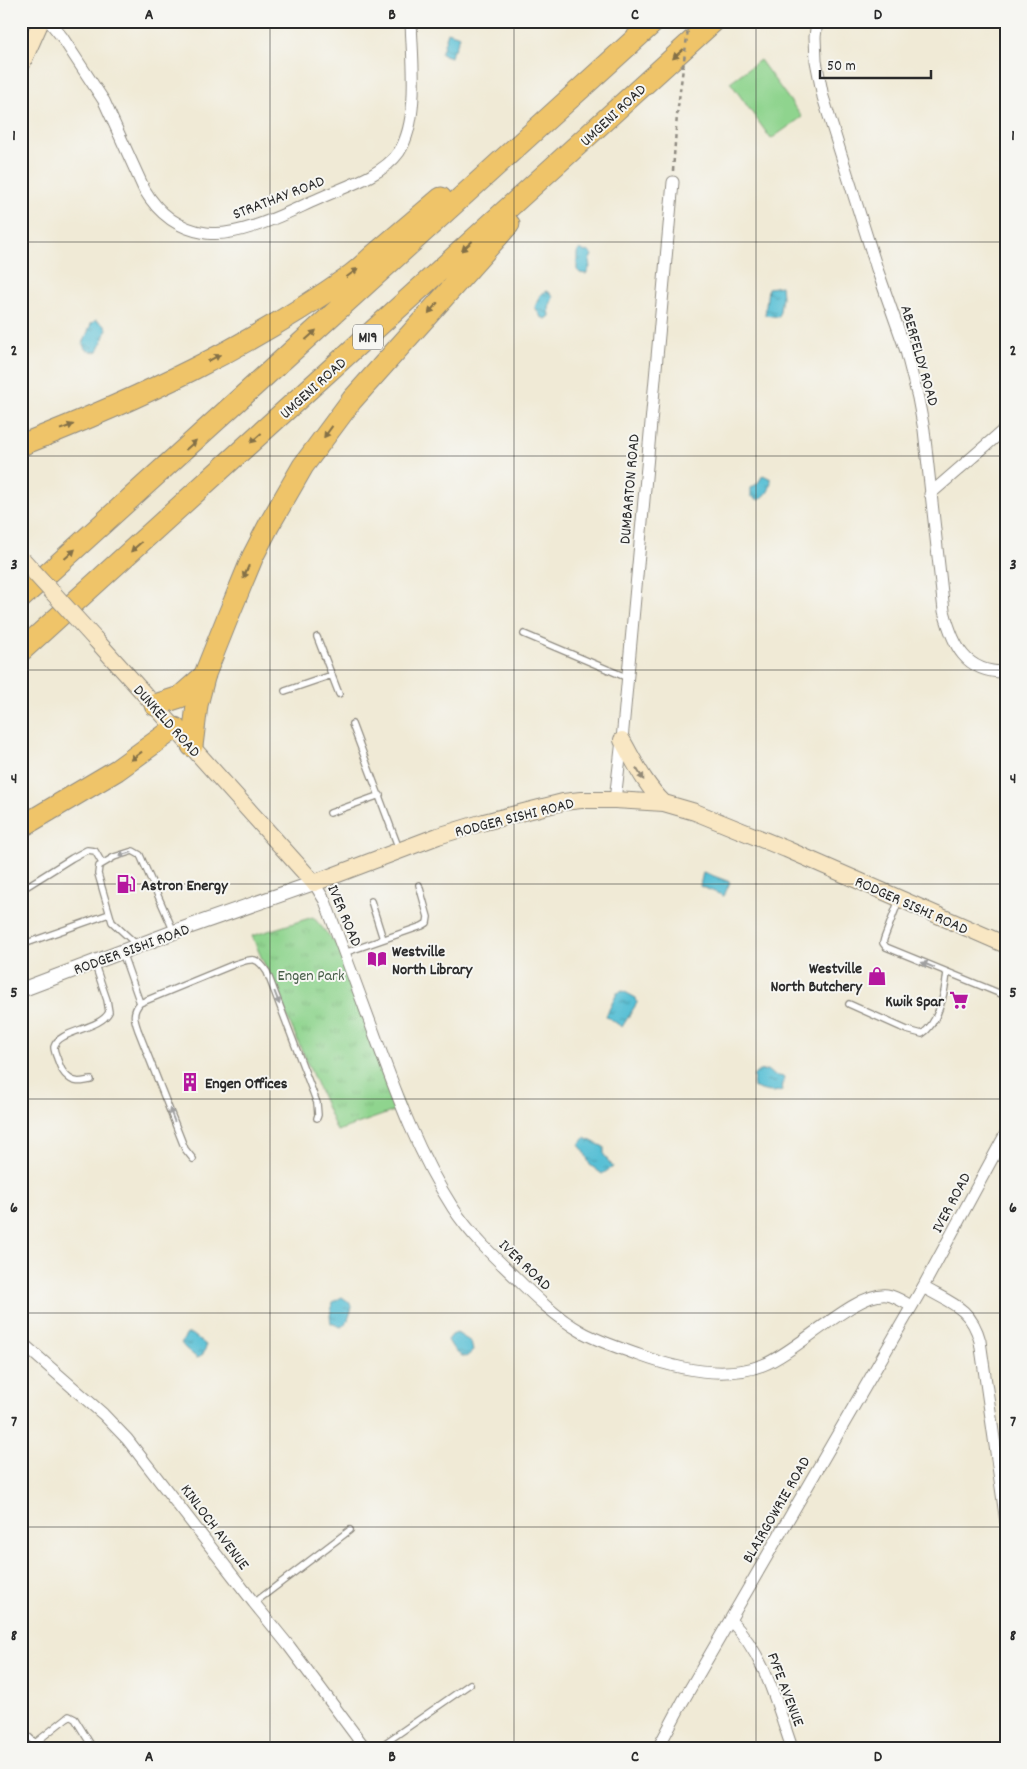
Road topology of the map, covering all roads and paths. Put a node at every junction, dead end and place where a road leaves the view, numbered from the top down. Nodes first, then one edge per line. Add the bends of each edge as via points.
1 (41, 21) edge
2 (49, 21) edge
3 (411, 21) edge
4 (655, 21) edge
5 (689, 21) edge
6 (714, 21) edge
7 (817, 21) edge
8 (21, 66) edge
9 (595, 130) junction
10 (672, 182) joint
11 (1006, 428) edge
12 (21, 445) edge
13 (930, 494) junction
14 (22, 559) edge
15 (21, 598) edge
16 (524, 634) dead end
17 (317, 637) dead end
18 (21, 652) edge
19 (1006, 672) edge
20 (205, 674) junction
21 (332, 675) junction
22 (628, 678) junction
23 (285, 691) dead end
24 (340, 694) dead end
25 (155, 704) junction
26 (352, 724) dead end
27 (175, 728) junction
28 (622, 740) junction
29 (192, 746) junction
30 (380, 795) junction
31 (616, 800) junction
32 (664, 804) junction
33 (330, 813) dead end
34 (21, 827) edge
35 (400, 851) junction
36 (102, 863) junction
37 (314, 883) junction
38 (419, 885) dead end
39 (21, 890) edge
40 (900, 899) junction
41 (370, 901) dead end
42 (109, 914) junction
43 (174, 932) junction
44 (383, 939) junction
45 (21, 945) edge
46 (1006, 945) edge
47 (138, 946) junction
48 (122, 952) junction
49 (344, 953) junction
50 (94, 962) junction
51 (947, 973) junction
52 (21, 990) edge
53 (1006, 996) edge
54 (140, 1002) junction
55 (849, 1004) dead end
56 (91, 1080) dead end
57 (317, 1118) dead end
58 (1006, 1133) edge
59 (193, 1159) dead end
60 (923, 1287) junction
61 (911, 1306) junction
62 (21, 1342) edge
63 (1006, 1522) edge
64 (350, 1530) dead end
65 (254, 1603) junction
66 (730, 1620) junction
67 (470, 1684) dead end
68 (21, 1730) edge
69 (36, 1742) junction
70 (29, 1748) edge
71 (41, 1748) edge
72 (93, 1748) edge
73 (365, 1748) edge
74 (378, 1748) edge
75 (658, 1748) edge
76 (792, 1748) edge

1 - 8 main road
2 - 3 street, STRATHAY ROAD via 104,101 152,202 177,224 208,234 260,224 371,176 388,164 405,141 413,114
12 -> 4 highway via 153,390 282,319 352,274 545,108
15 -> 4 highway, M19
5 - 10 path, bridge
6 -> 9 highway, UMGENI ROAD / M19
7 - 13 street, ABERFELDY ROAD via 814,36 823,97 916,388
9 -> 18 highway, UMGENI ROAD / M19
9 -> 20 highway via 352,400 303,466 253,556
10 - 22 street, DUMBARTON ROAD
11 - 13 street
13 - 19 street, ABERFELDY ROAD via 944,610 953,639 960,652 974,665
14 - 25 main road, DUNKELD ROAD, bridge
16 - 22 lane
17 - 21 lane
20 - 25 highway via 180,697
20 - 29 highway
21 - 23 lane
21 - 24 lane
22 - 28 street, DUMBARTON ROAD
25 - 27 main road, DUNKELD ROAD
26 - 30 lane
27 - 29 main road, DUNKELD ROAD
27 -> 34 highway via 117,770
28 - 31 street, DUMBARTON ROAD
28 -> 32 main road via 638,770
29 - 37 main road, DUNKELD ROAD
30 - 33 lane
30 - 35 lane
31 - 32 main road, RODGER SISHI ROAD
31 - 35 main road, RODGER SISHI ROAD via 562,802 484,822
32 - 40 main road, RODGER SISHI ROAD via 695,812
35 - 37 main road, RODGER SISHI ROAD
36 - 39 lane via 95,851 87,850
36 - 42 lane via 98,874
43 -> 36 lane via 140,854 130,852
37 - 43 street, RODGER SISHI ROAD
37 - 49 street, IVER ROAD via 325,901
38 - 44 lane via 427,923
40 - 46 main road, RODGER SISHI ROAD
51 -> 40 lane via 889,950 884,945
41 - 44 lane
42 - 45 lane
42 - 47 lane via 119,930
43 - 47 street, RODGER SISHI ROAD
44 - 49 lane
47 - 48 street, RODGER SISHI ROAD
48 - 50 street, RODGER SISHI ROAD
48 - 54 lane
49 - 61 street, IVER ROAD via 395,1091 422,1153 454,1209 475,1238 530,1292 582,1332 651,1360 690,1369 731,1371 773,1361 868,1297 888,1295
50 - 52 street, RODGER SISHI ROAD
50 - 56 lane via 109,1012 101,1022 63,1037 54,1048 68,1078 76,1082
51 - 53 lane
51 - 55 lane via 942,1002 932,1024 922,1034
54 -> 57 lane via 235,964 250,960 262,964 312,1089
59 -> 54 lane via 185,1149 135,1021 135,1008
58 - 60 street, IVER ROAD
60 - 61 street, BLAIRGOWRIE ROAD
60 - 63 street via 964,1311 977,1329
61 - 66 street, BLAIRGOWRIE ROAD
62 - 65 street, KINLOCH AVENUE via 128,1439
64 - 65 lane
65 - 73 street, KINLOCH AVENUE
66 - 75 street, BLAIRGOWRIE ROAD
66 - 76 street, FYFE AVENUE via 743,1633 760,1660
67 - 74 lane
68 - 69 lane
69 - 70 lane
69 - 71 lane
69 - 72 lane via 69,1716 75,1719

